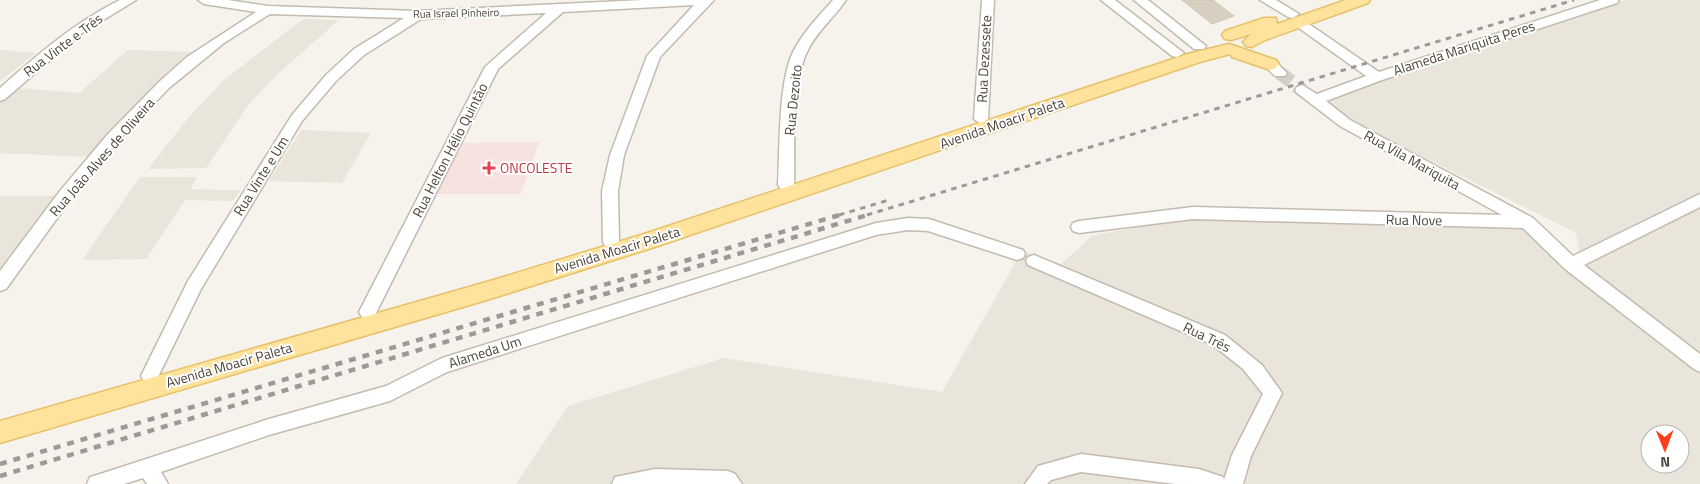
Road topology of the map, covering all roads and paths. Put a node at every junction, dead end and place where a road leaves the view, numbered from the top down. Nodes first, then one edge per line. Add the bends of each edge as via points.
1 (130, 0) edge
2 (212, 0) edge
3 (365, 0) edge
4 (509, 0) edge
5 (706, 0) edge
6 (840, 0) edge
7 (988, 0) edge
8 (1108, 0) edge
9 (1140, 0) edge
10 (1266, 0) edge
11 (1334, 0) edge
12 (1362, 0) edge
13 (1613, 0) edge
14 (646, 2) edge
15 (559, 9) junction
16 (268, 10) junction
17 (502, 12) junction
18 (354, 13) junction
19 (418, 15) junction
20 (1296, 18) junction
21 (1238, 43) junction
22 (1199, 46) junction
23 (1177, 53) junction
24 (1275, 69) tunnel mouth
25 (1377, 77) junction
26 (1302, 90) tunnel mouth
27 (0, 96) edge
28 (1316, 100) junction
29 (981, 119) junction
30 (786, 185) junction
31 (1696, 206) edge
32 (1527, 222) junction
33 (1079, 227) dead end
34 (611, 242) junction
35 (1017, 254) dead end
36 (1034, 261) dead end
37 (1571, 264) junction
38 (0, 284) edge
39 (368, 312) junction
40 (1700, 364) edge
41 (150, 376) junction
42 (0, 418) edge
43 (0, 432) edge
44 (153, 476) edge
45 (106, 483) edge
46 (622, 484) edge
47 (732, 484) edge
48 (1034, 484) edge
49 (1216, 484) edge
50 (1233, 484) edge

1 - 27 street, Rua Vinte e Três via 67,40
2 - 16 street, Rua Israel Pinheiro
3 - 18 street
4 - 17 street
5 - 14 street, Rua Israel Pinheiro
5 - 34 street via 654,56 618,154 610,191
6 - 30 street, Rua Dezoito via 799,53 792,94
7 - 29 street, Rua Dezessete
8 - 23 street
9 - 22 street
10 - 20 street
11 - 20 main road, Avenida Moacir Paleta
12 - 20 main road, Avenida Moacir Paleta
13 - 25 street, Alameda Mariquita Peres
14 - 15 street, Rua Israel Pinheiro
15 - 17 street, Rua Israel Pinheiro
15 - 39 street, Rua Helton Hélio Quintão via 492,67
16 - 18 street, Rua Israel Pinheiro
16 - 38 street, Rua João Alves de Oliveira via 193,60 140,109 83,174
17 - 19 street, Rua Israel Pinheiro
18 - 19 street, Rua Israel Pinheiro
19 - 41 street, Rua Vinte e Um via 359,52 331,78 297,118 194,286
20 - 21 main road, Avenida Moacir Paleta
20 - 21 main road, Avenida Moacir Paleta
20 - 25 street
21 - 22 main road, Avenida Moacir Paleta
21 - 24 main road
21 - 43 main road, Avenida Moacir Paleta via 648,241
22 - 23 main road, Avenida Moacir Paleta
23 - 29 main road, Avenida Moacir Paleta
25 - 28 street, Alameda Mariquita Peres
26 - 28 street, Rua Vila Mariquita
28 - 32 street, Rua Vila Mariquita via 1345,123
29 - 30 main road, Avenida Moacir Paleta
30 - 34 main road, Avenida Moacir Paleta
31 - 37 street
32 - 33 street, Rua Nove via 1193,213
32 - 37 street
34 - 39 main road, Avenida Moacir Paleta
35 - 44 street, Alameda Um via 929,225 908,224 876,229 442,366 390,393 270,428
36 - 50 street, Rua Três via 1219,340 1262,374 1273,393 1242,455
37 - 40 street
39 - 41 main road, Avenida Moacir Paleta
41 - 42 main road, Avenida Moacir Paleta
44 - 45 street, Alameda Um
46 - 47 street via 655,478 728,480
48 - 49 street via 1045,472 1081,463 1199,478

